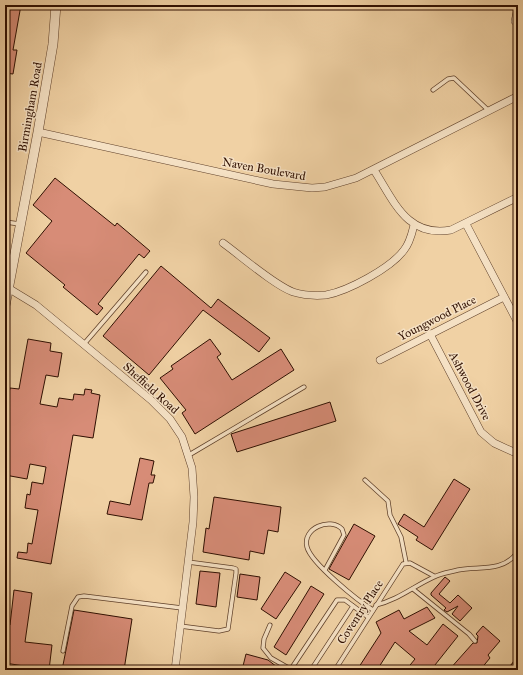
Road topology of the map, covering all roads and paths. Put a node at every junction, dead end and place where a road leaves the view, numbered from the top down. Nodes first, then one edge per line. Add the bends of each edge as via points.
1 (56, 5) edge
2 (518, 8) edge
3 (515, 21) dead end
4 (433, 90) dead end
5 (518, 96) edge
6 (489, 111) junction
7 (38, 132) junction
8 (374, 170) junction
9 (518, 197) edge
10 (5, 222) edge
11 (20, 224) junction
12 (466, 224) junction
13 (414, 225) junction
14 (223, 243) dead end
15 (146, 272) dead end
16 (8, 288) junction
17 (504, 297) junction
18 (5, 302) edge
19 (518, 323) edge
20 (430, 334) junction
21 (84, 344) junction
22 (380, 360) dead end
23 (304, 387) dead end
24 (518, 454) edge
25 (189, 455) junction
26 (365, 480) dead end
27 (516, 554) dead end
28 (188, 562) junction
29 (404, 563) junction
30 (324, 570) junction
31 (434, 576) junction
32 (413, 589) junction
33 (353, 606) junction
34 (376, 606) junction
35 (182, 608) junction
36 (373, 610) junction
37 (368, 617) junction
38 (270, 625) dead end
39 (180, 626) junction
40 (475, 641) dead end
41 (64, 651) dead end
42 (518, 665) edge
43 (175, 670) edge
44 (291, 670) edge
45 (311, 670) edge
46 (335, 670) edge
47 (514, 670) edge

1 - 7 street, Birmingham Road via 53,44
2 - 3 street
4 - 6 lane via 448,79 454,78
5 - 6 street, Naven Boulevard
6 - 8 street, Naven Boulevard
7 - 8 street, Naven Boulevard via 286,186 325,187
7 - 11 street, Birmingham Road
8 - 13 street via 399,209
9 - 12 street
10 - 11 lane
11 - 16 street, Birmingham Road
12 - 13 street via 442,232
12 - 17 street
13 - 14 street via 408,245 394,261 347,288 327,295 302,294 286,289
15 - 21 lane
16 - 18 street, Birmingham Road
16 - 21 street, Sheffield Road via 36,305
17 - 19 street
17 - 20 street, Youngwood Place
20 - 22 street, Youngwood Place
20 - 24 street, Ashwood Drive via 481,432 494,443
21 - 25 street, Sheffield Road via 170,419 182,437
23 - 25 lane
25 - 28 street, Sheffield Road via 194,496
26 - 29 lane via 388,501 390,515 401,537
27 - 31 lane via 511,560 496,567 474,568
28 - 35 street, Sheffield Road
28 - 39 lane via 233,568 236,569 236,573 228,629 223,631
29 - 31 lane
29 - 34 lane, Coventry Place
30 - 30 lane via 344,535 341,527 335,525 317,526 310,532 306,541 311,556
30 - 36 lane via 361,603
31 - 32 lane
32 - 34 lane
32 - 40 lane
33 - 37 lane
33 - 44 lane via 342,599 335,601
33 - 45 lane
34 - 36 lane, Coventry Place
35 - 39 street, Sheffield Road
35 - 41 lane via 78,597 72,606
36 - 37 lane, Coventry Place
37 - 46 lane, Coventry Place
38 - 44 lane via 263,648 271,658
39 - 43 street, Sheffield Road
42 - 47 main road

